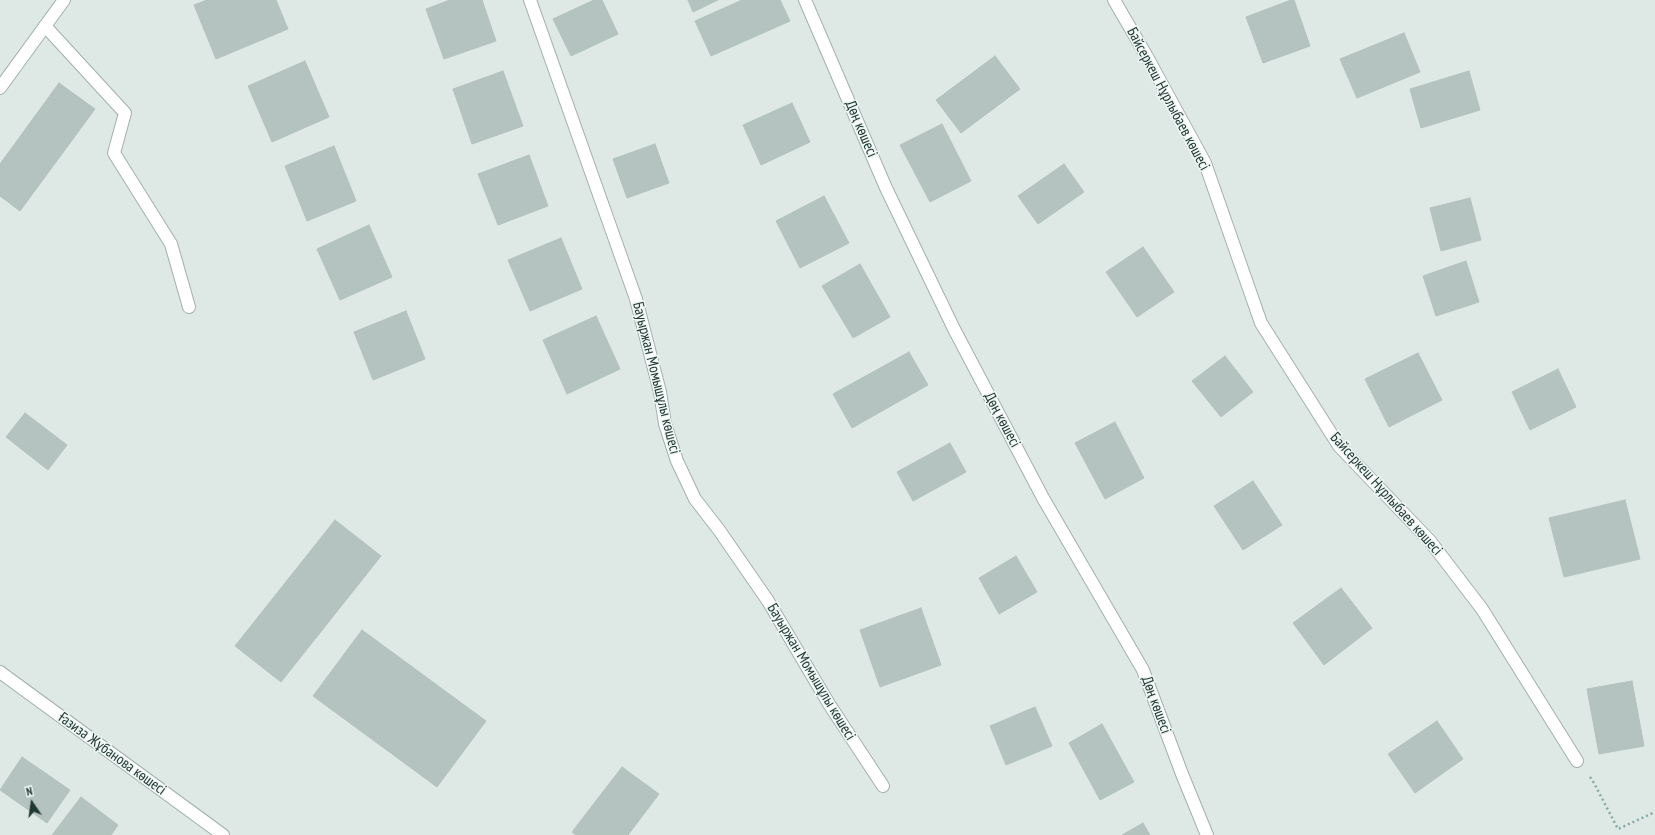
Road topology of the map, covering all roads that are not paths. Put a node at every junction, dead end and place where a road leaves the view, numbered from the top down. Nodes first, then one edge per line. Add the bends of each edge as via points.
1 (64, 0) edge
2 (530, 0) edge
3 (805, 0) edge
4 (1114, 0) edge
5 (45, 26) junction
6 (0, 88) edge
7 (189, 307) dead end
8 (0, 672) edge
9 (1577, 761) road end
10 (883, 786) dead end
11 (223, 835) edge
12 (1207, 835) edge

1 - 5 street
2 - 10 street, Бауыржан Момышұлы көшесі via 636,299 660,392 665,424 677,461 695,499 768,601 829,704
3 - 12 street, Дөң көшесі via 886,188 954,329 1043,498 1144,670
4 - 9 street, Байсеркеш Нұрлыбаев көшесі via 1205,163 1261,323 1339,446 1430,541 1482,609
5 - 6 street
5 - 7 street via 124,113 114,153 171,244
8 - 11 street, Ғазиза Жұбанова көшесі

